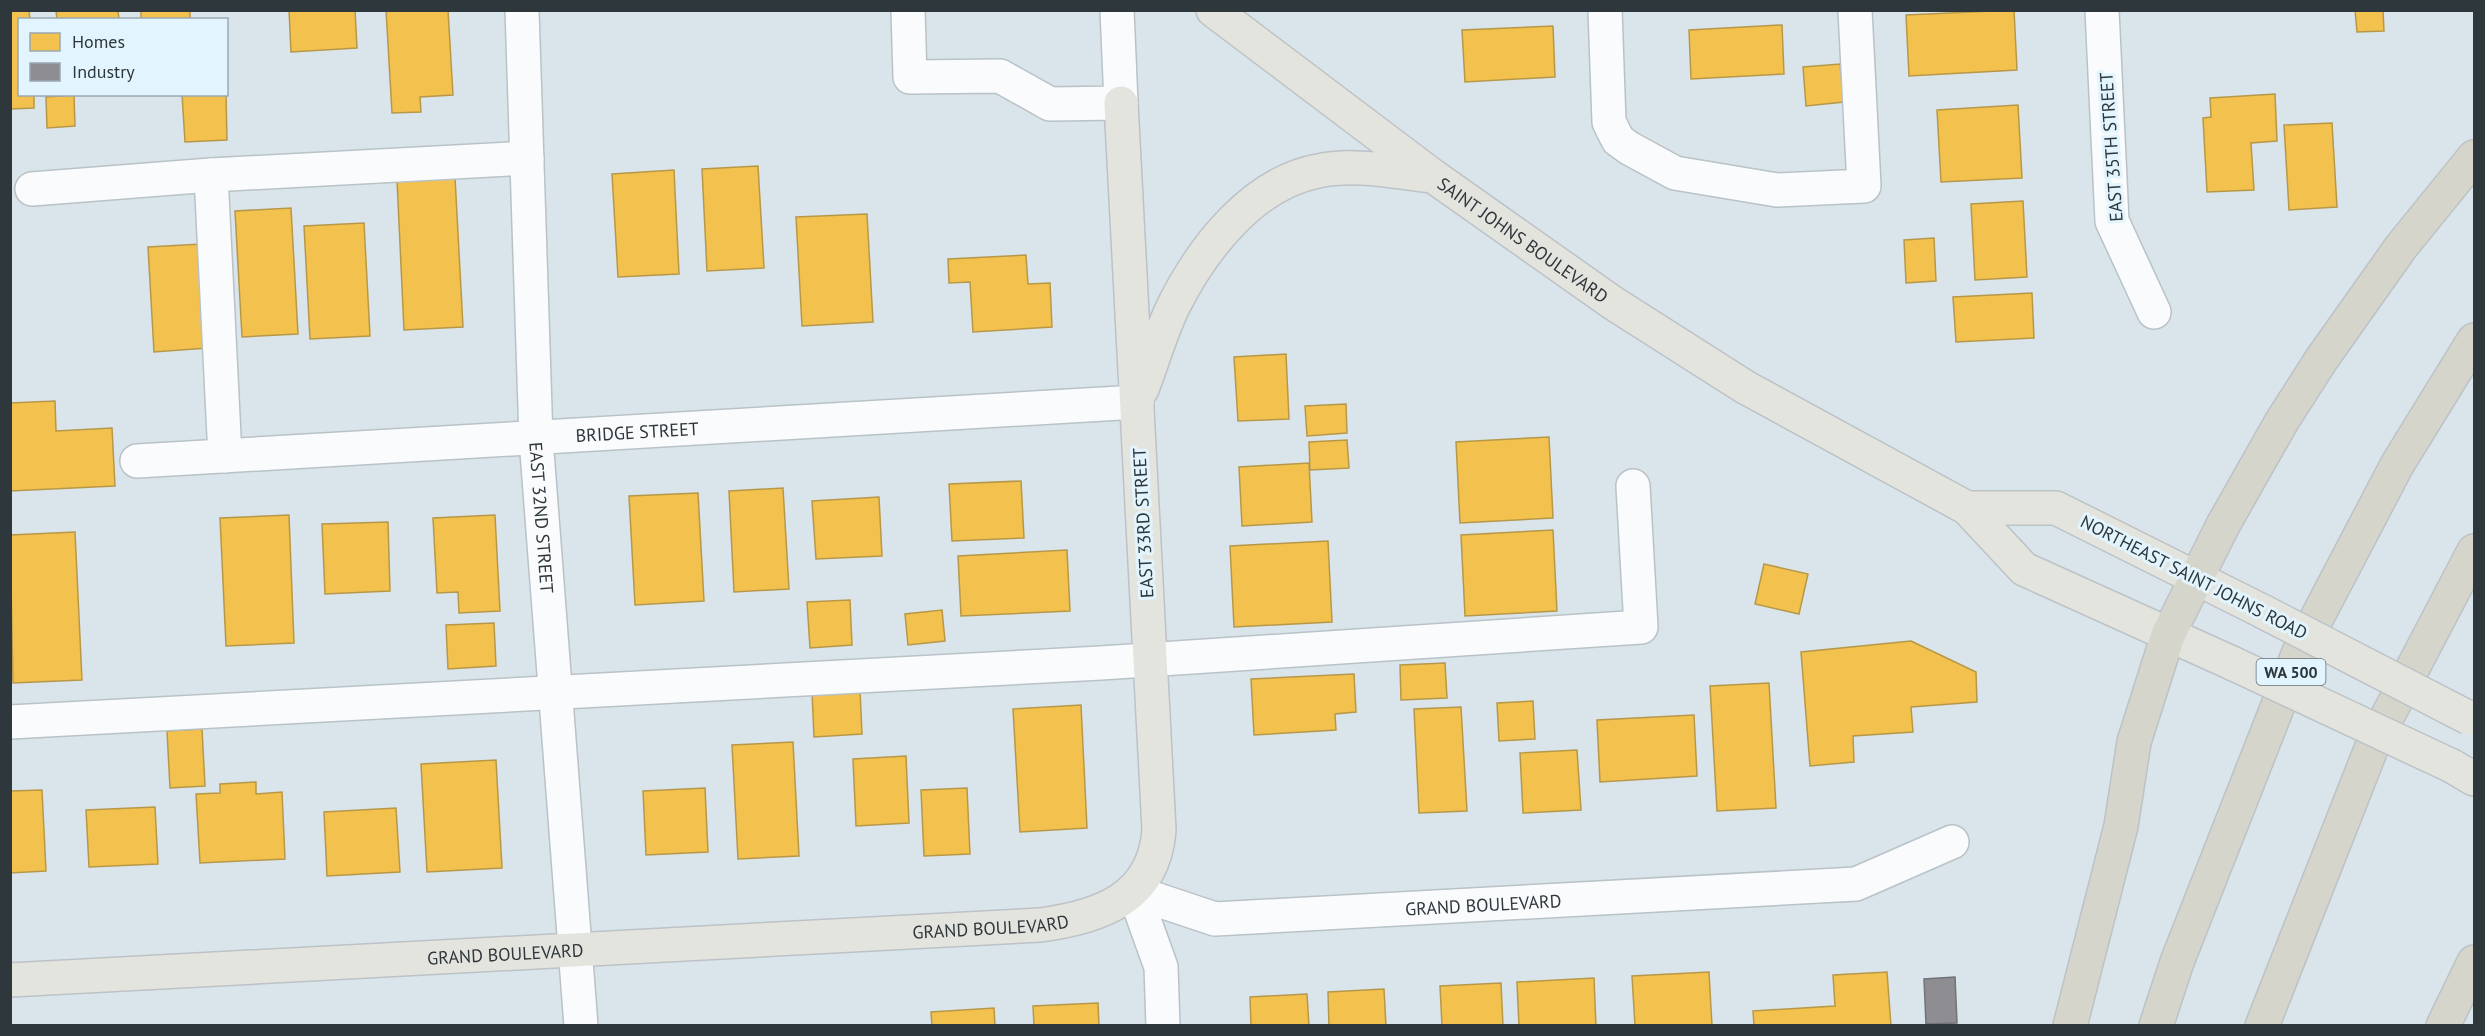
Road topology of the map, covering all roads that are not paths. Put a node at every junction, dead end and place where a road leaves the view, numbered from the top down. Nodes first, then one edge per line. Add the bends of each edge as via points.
1 (522, 10) edge
2 (908, 10) edge
3 (1117, 10) edge
4 (1213, 10) edge
5 (1605, 10) edge
6 (1855, 10) edge
7 (2102, 10) edge
8 (1121, 103) junction
9 (2475, 157) edge
10 (527, 158) junction
11 (211, 175) junction
12 (1433, 176) junction
13 (33, 189) dead end
14 (2154, 312) dead end
15 (2475, 340) edge
16 (1137, 402) junction
17 (536, 439) junction
18 (1848, 443) joint
19 (225, 456) junction
20 (137, 460) dead end
21 (1633, 486) dead end
22 (1967, 508) junction
23 (2475, 551) edge
24 (2197, 577) junction
25 (2168, 634) junction
26 (1149, 660) junction
27 (554, 694) junction
28 (2472, 719) edge
29 (10, 722) edge
30 (2463, 773) edge
31 (1952, 842) dead end
32 (1134, 892) junction
33 (575, 951) junction
34 (2475, 962) edge
35 (10, 980) edge
36 (581, 1026) edge
37 (1163, 1026) edge
38 (2070, 1026) edge
39 (2156, 1026) edge
40 (2262, 1026) edge
41 (2443, 1026) edge

1 - 10 street, EAST 32ND STREET
2 - 8 street via 910,77 1000,76 1050,104
3 - 8 street, EAST 33RD STREET
4 - 12 main road, SAINT JOHNS BOULEVARD
5 - 6 street via 1610,122 1618,140 1675,173 1777,190 1864,186
7 - 14 street, EAST 35TH STREET via 2112,221
8 - 16 main road, EAST 33RD STREET
9 - 24 highway via 2401,248 2321,360 2282,421
10 - 11 street
10 - 17 street, EAST 32ND STREET
11 - 13 street
11 - 19 street
12 - 16 main road via 1364,169 1320,170 1295,176 1267,192 1228,228 1193,272 1174,305
12 - 18 main road, SAINT JOHNS BOULEVARD via 1613,303 1746,387
15 - 39 highway, WA 500 via 2397,465 2299,652 2177,962
16 - 17 street, BRIDGE STREET
16 - 26 main road, EAST 33RD STREET
17 - 19 street, BRIDGE STREET
17 - 27 street, EAST 32ND STREET
18 - 22 main road, NORTHEAST SAINT JOHNS ROAD
19 - 20 street, BRIDGE STREET
21 - 26 street via 1641,627
22 - 24 main road, NORTHEAST SAINT JOHNS ROAD via 2056,508
22 - 25 main road, NORTHEAST SAINT JOHNS ROAD via 2024,569
23 - 40 highway via 2373,744
24 - 25 highway
24 - 28 main road, NORTHEAST SAINT JOHNS ROAD, bridge
25 - 30 main road, NORTHEAST SAINT JOHNS ROAD, bridge
25 - 38 highway via 2134,742 2121,826
26 - 27 street
26 - 32 main road, EAST 33RD STREET via 1159,830 1154,857
27 - 29 street
27 - 33 street, EAST 32ND STREET
31 - 32 street, GRAND BOULEVARD via 1856,884 1844,885 1215,919
32 - 33 main road, GRAND BOULEVARD via 1091,913 1040,925
32 - 37 street via 1161,967
33 - 35 main road, GRAND BOULEVARD
33 - 36 street, EAST 32ND STREET
34 - 41 highway

